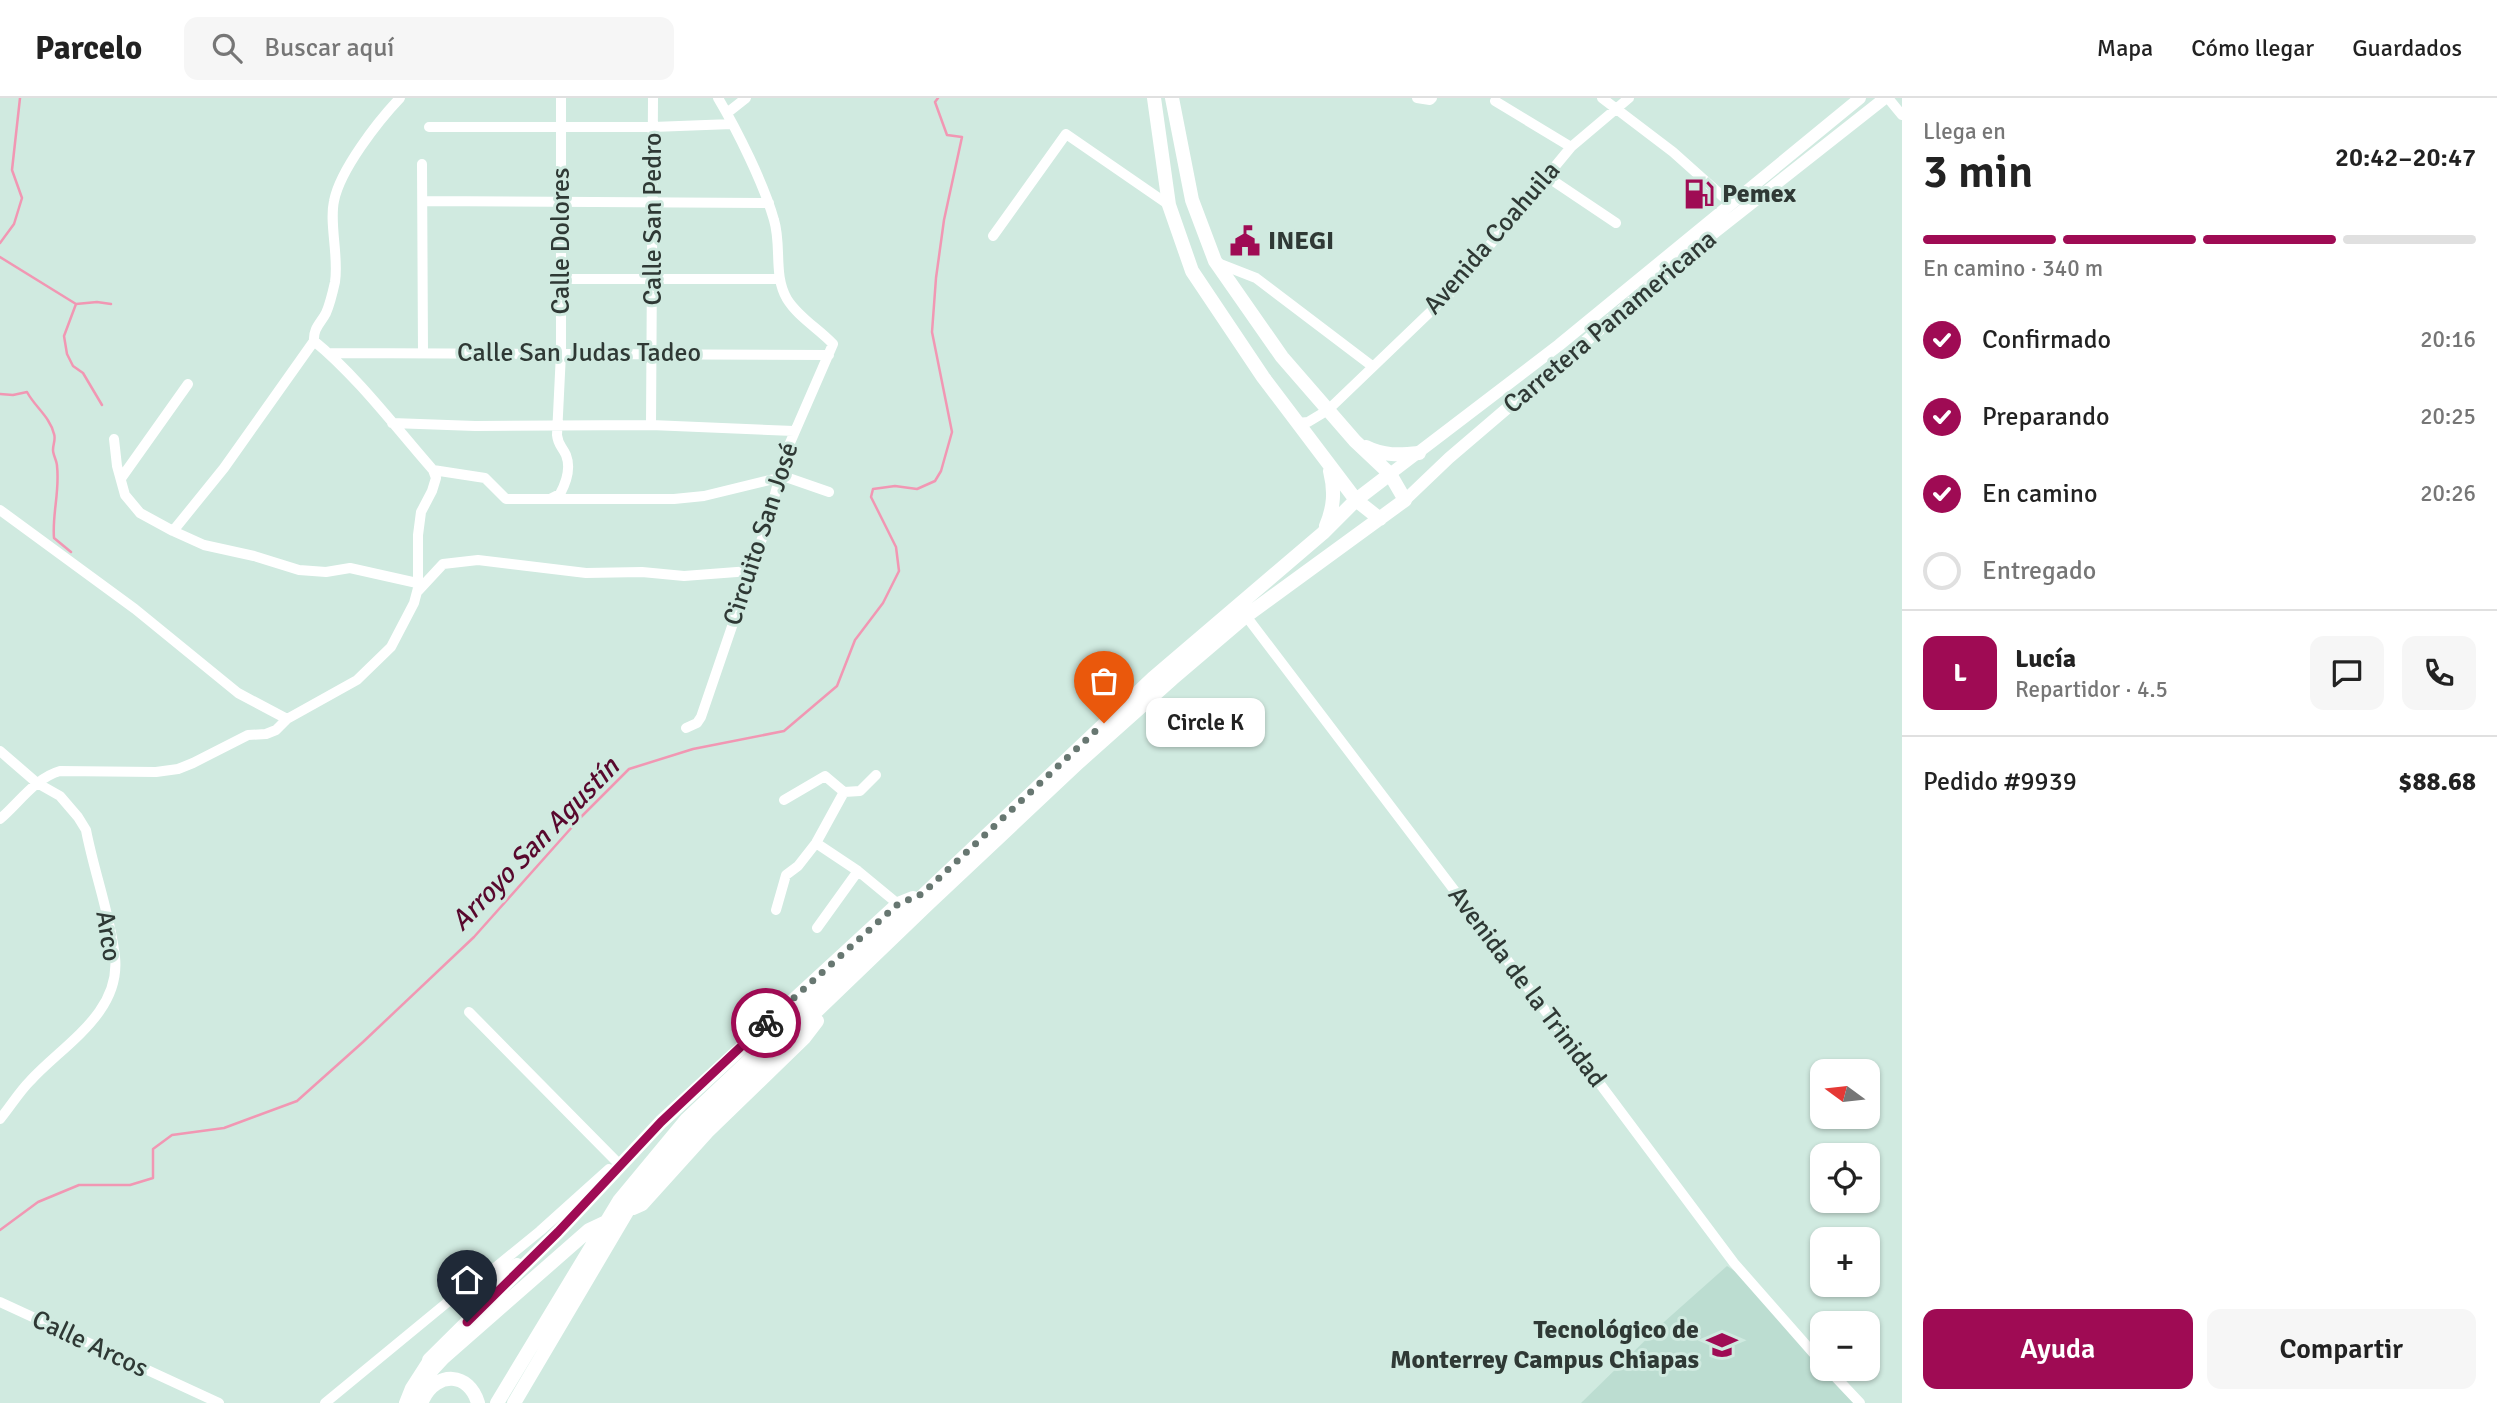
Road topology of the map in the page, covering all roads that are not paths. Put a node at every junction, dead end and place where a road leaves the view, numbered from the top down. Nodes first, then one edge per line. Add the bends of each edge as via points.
1 (400, 98) edge
2 (561, 98) edge
3 (653, 98) edge
4 (718, 98) edge
5 (746, 98) edge
6 (1154, 98) edge
7 (1172, 98) edge
8 (1417, 98) edge
9 (1432, 98) edge
10 (1602, 98) edge
11 (1860, 98) edge
12 (1887, 98) edge
13 (1629, 99) edge
14 (1495, 101) dead end
15 (1616, 109) junction
16 (727, 113) junction
17 (1902, 115) edge
18 (732, 124) junction
19 (562, 125) junction
20 (429, 127) dead end
21 (653, 127) junction
22 (1571, 147) junction
23 (422, 164) dead end
24 (1546, 176) junction
25 (423, 201) junction
26 (560, 202) junction
27 (769, 203) junction
28 (654, 204) junction
29 (1730, 204) junction
30 (1169, 205) junction
31 (1616, 223) dead end
32 (993, 236) dead end
33 (1215, 261) junction
34 (560, 279) junction
35 (779, 279) junction
36 (652, 280) junction
37 (314, 341) junction
38 (831, 350) junction
39 (423, 352) junction
40 (329, 353) junction
41 (561, 353) junction
42 (652, 353) junction
43 (1372, 366) junction
44 (188, 384) dead end
45 (1328, 410) junction
46 (1298, 422) junction
47 (392, 423) junction
48 (651, 425) junction
49 (559, 426) junction
50 (794, 431) junction
51 (114, 439) dead end
52 (1355, 441) junction
53 (1419, 453) junction
54 (1328, 463) junction
55 (433, 470) junction
56 (1390, 474) junction
57 (122, 477) junction
58 (779, 477) junction
59 (829, 492) dead end
60 (550, 499) junction
61 (1356, 500) junction
62 (1405, 500) junction
63 (0, 510) edge
64 (1380, 520) junction
65 (173, 531) junction
66 (1323, 533) junction
67 (750, 571) junction
68 (417, 588) junction
69 (1242, 611) junction
70 (287, 719) junction
71 (686, 728) dead end
72 (0, 751) edge
73 (876, 775) dead end
74 (37, 783) junction
75 (844, 792) junction
76 (784, 800) dead end
77 (0, 819) edge
78 (816, 843) junction
79 (858, 871) junction
80 (922, 894) junction
81 (898, 904) junction
82 (776, 910) dead end
83 (817, 928) dead end
84 (848, 981) junction
85 (469, 1012) dead end
86 (0, 1119) edge
87 (661, 1122) junction
88 (617, 1162) junction
89 (589, 1230) junction
90 (460, 1297) junction
91 (0, 1302) edge
92 (1810, 1349) edge
93 (429, 1360) joint
94 (1839, 1381) edge
95 (219, 1403) edge
96 (325, 1403) edge
97 (405, 1403) edge
98 (412, 1403) edge
99 (421, 1403) edge
100 (478, 1403) edge
101 (497, 1403) edge
102 (513, 1403) edge
103 (1860, 1403) edge

1 - 37 street via 382,116 338,188 333,203 335,282
2 - 19 street, Calle Dolores
3 - 21 street, Calle San Pedro
4 - 16 street
5 - 16 street
6 - 30 highway
7 - 33 highway via 1192,200
8 - 9 street
10 - 15 street
11 - 29 main road, Carretera Panamericana
12 - 17 street
12 - 62 main road, Carretera Panamericana via 1696,247
13 - 15 street, Avenida Coahuila
14 - 22 street
15 - 22 street, Avenida Coahuila
15 - 29 street
16 - 18 street
18 - 21 street
18 - 27 street
19 - 20 street
19 - 21 street
19 - 26 street, Calle Dolores
21 - 28 street, Calle San Pedro
22 - 24 street, Avenida Coahuila
23 - 25 street
24 - 31 street
24 - 43 street, Avenida Coahuila via 1451,292
25 - 26 street
25 - 39 street
26 - 28 street
26 - 34 street, Calle Dolores
27 - 28 street
27 - 35 street via 778,242
28 - 36 street, Calle San Pedro
29 - 53 main road, Carretera Panamericana
30 - 32 street via 1066,134
30 - 46 highway via 1192,271
33 - 43 street via 1256,278
33 - 45 highway via 1282,357
34 - 36 street
34 - 41 street, Calle Dolores
35 - 36 street
35 - 38 street via 794,309
36 - 42 street, Calle San Pedro
37 - 40 street
37 - 65 street
38 - 42 street, Calle San Judas Tadeo
38 - 50 street, Circuito San José
39 - 40 street, Calle San Judas Tadeo
39 - 41 street, Calle San Judas Tadeo
40 - 47 street
41 - 42 street, Calle San Judas Tadeo
41 - 49 street, Calle Dolores
42 - 48 street, Calle San Pedro
43 - 45 street, Avenida Coahuila
44 - 57 street
45 - 46 street via 1308,422
45 - 52 highway
46 - 54 highway
47 - 49 street
47 - 55 street
48 - 49 street
48 - 50 street
49 - 60 street, Calle Dolores via 558,445 566,456 567,473 560,494
50 - 58 street, Circuito San José
51 - 57 street
52 - 53 highway via 1375,452
52 - 56 highway
53 - 56 main road, Carretera Panamericana
54 - 61 highway
54 - 66 highway via 1334,486 1332,510
55 - 60 street via 485,478 506,499
55 - 68 street via 436,478 421,512
56 - 61 highway
56 - 62 highway
57 - 65 street via 132,505
58 - 59 street
58 - 60 street via 684,498
58 - 67 street, Circuito San José
61 - 64 highway
61 - 66 highway
62 - 64 highway
63 - 70 street via 135,609 238,693
64 - 69 highway
65 - 68 street via 204,545 299,570 350,568
66 - 69 highway
67 - 68 street via 684,576 586,573 478,560 443,564
67 - 71 street, Circuito San José via 701,717
68 - 70 street via 410,614 391,647 357,680
69 - 80 highway via 1144,686
69 - 84 highway
69 - 92 street, Avenida de la Trinidad via 1734,1262
70 - 74 street via 276,730 248,735 178,769 60,771
72 - 74 street, Arco
73 - 75 street via 860,790
74 - 77 street
74 - 86 street, Arco via 60,796 86,830 111,934 115,972 96,1016 30,1080
75 - 76 street via 825,776
75 - 78 street
78 - 79 street
78 - 82 street via 786,875
79 - 81 street
79 - 83 street
80 - 81 highway
80 - 101 highway via 687,1119 637,1175
81 - 87 highway
84 - 89 highway via 804,1038 707,1132 642,1204
84 - 102 highway via 698,1125 641,1188
85 - 88 street
87 - 88 street
87 - 93 highway
88 - 90 street
89 - 90 highway
89 - 98 highway via 443,1357
90 - 96 street
91 - 95 street, Calle Arcos
93 - 97 main road
94 - 103 street
99 - 100 highway via 428,1389 445,1378 470,1388

